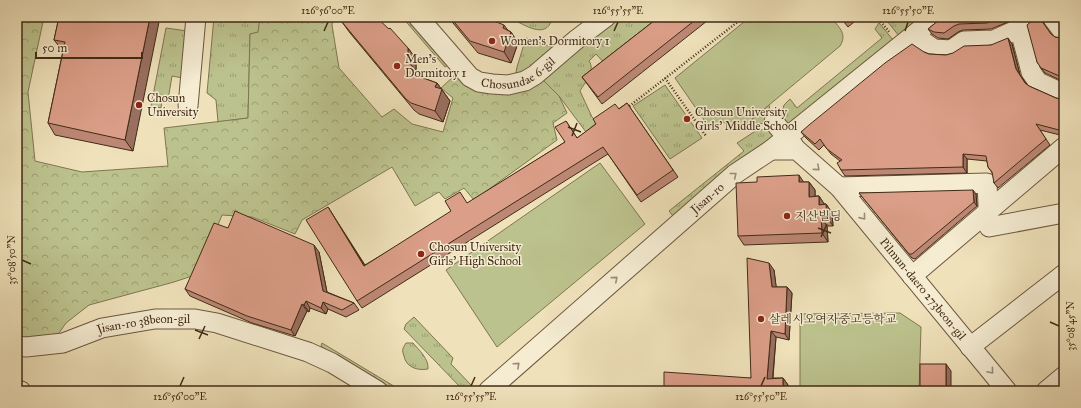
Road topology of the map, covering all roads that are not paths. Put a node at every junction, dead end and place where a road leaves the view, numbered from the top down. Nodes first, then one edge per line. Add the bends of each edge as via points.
1 (196, 17) edge
2 (418, 17) edge
3 (606, 17) edge
4 (936, 17) edge
5 (1052, 17) edge
6 (1025, 22) edge
7 (1064, 33) edge
8 (907, 41) junction
9 (1064, 94) edge
10 (188, 106) dead end
11 (774, 122) dead end
12 (792, 144) junction
13 (1064, 148) edge
14 (839, 187) junction
15 (988, 212) junction
16 (1064, 213) edge
17 (1064, 274) edge
18 (912, 276) junction
19 (17, 346) edge
20 (970, 347) junction
21 (1064, 376) edge
22 (17, 390) edge
23 (21, 391) edge
24 (378, 391) edge
25 (488, 391) edge
26 (1007, 391) edge
27 (1046, 391) edge

1 - 10 street
2 - 3 street, Chosundae 6-gil via 470,77 479,82 508,85 525,81 535,75
4 - 8 street, Jisan-ro
5 - 7 street
6 - 8 street via 1014,31 994,40 964,41 951,50 934,49
6 - 9 street via 1031,72 1038,82
8 - 12 street, Jisan-ro
11 - 12 street, Pilmun-daero 273beon-gil
12 -> 14 street, Pilmun-daero 273beon-gil
25 -> 12 street, Jisan-ro via 735,174 771,150
13 - 15 street
14 - 15 street via 987,183
14 -> 18 street, Pilmun-daero 273beon-gil
15 - 16 street via 989,226
15 - 18 street
17 - 20 street
18 - 20 street, Pilmun-daero 273beon-gil
19 - 24 street, Jisan-ro 38beon-gil via 63,343 102,328 155,318 195,319 217,323 308,352 332,363
20 -> 26 street, Pilmun-daero 273beon-gil
21 - 27 street
22 - 23 street

